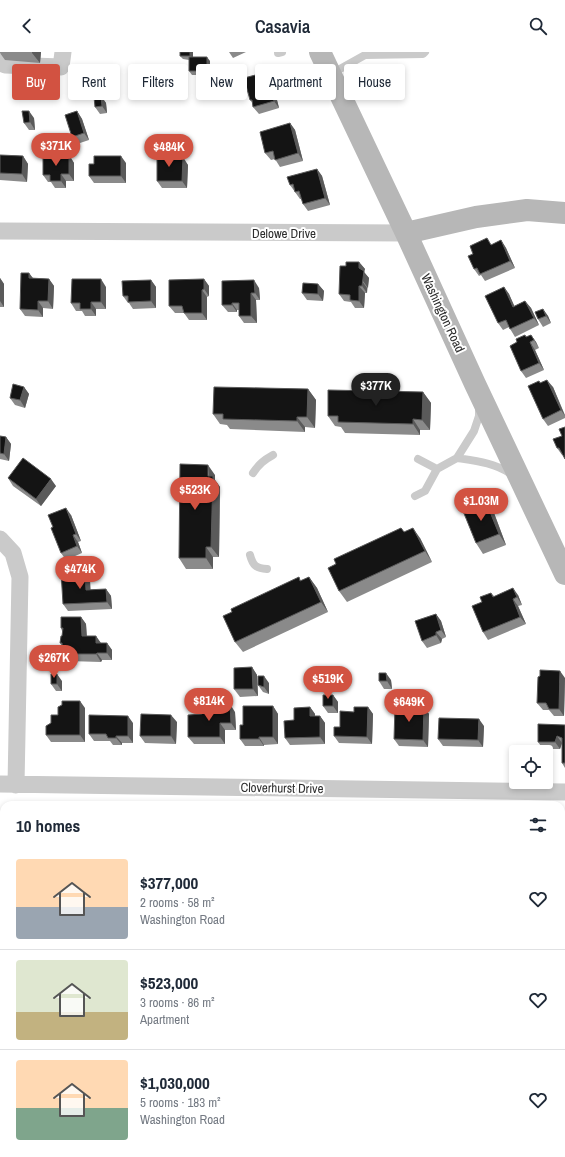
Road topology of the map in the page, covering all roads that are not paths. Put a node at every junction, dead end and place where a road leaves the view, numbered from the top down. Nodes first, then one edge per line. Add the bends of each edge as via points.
1 (62, 52) edge
2 (278, 52) edge
3 (282, 52) edge
4 (320, 52) edge
5 (425, 52) edge
6 (0, 62) edge
7 (326, 64) edge
8 (336, 71) edge
9 (336, 85) edge
10 (565, 213) edge
11 (0, 231) edge
12 (406, 233) junction
13 (475, 384) junction
14 (273, 455) dead end
15 (457, 458) junction
16 (418, 460) dead end
17 (437, 469) junction
18 (253, 473) dead end
19 (526, 490) junction
20 (415, 496) dead end
21 (0, 539) edge
22 (250, 555) dead end
23 (267, 569) dead end
24 (565, 574) edge
25 (8, 785) edge
26 (565, 792) edge

1 - 6 street via 61,67 5,65
2 - 3 lane
4 - 7 street, Washington Road
5 - 8 lane via 365,55
9 - 12 street, Washington Road
10 - 12 street, Delowe Drive via 527,210 476,217
11 - 12 street, Delowe Drive
12 - 13 street, Washington Road
13 - 15 lane via 479,416 474,431
13 - 19 street, Washington Road
14 - 18 lane via 264,459
15 - 17 lane
15 - 19 lane via 486,462 502,468 516,477
16 - 17 lane
17 - 20 lane via 425,491
19 - 24 street, Washington Road
21 - 25 street via 13,553 20,577
22 - 23 lane via 252,563 258,568
25 - 26 street, Cloverhurst Drive

